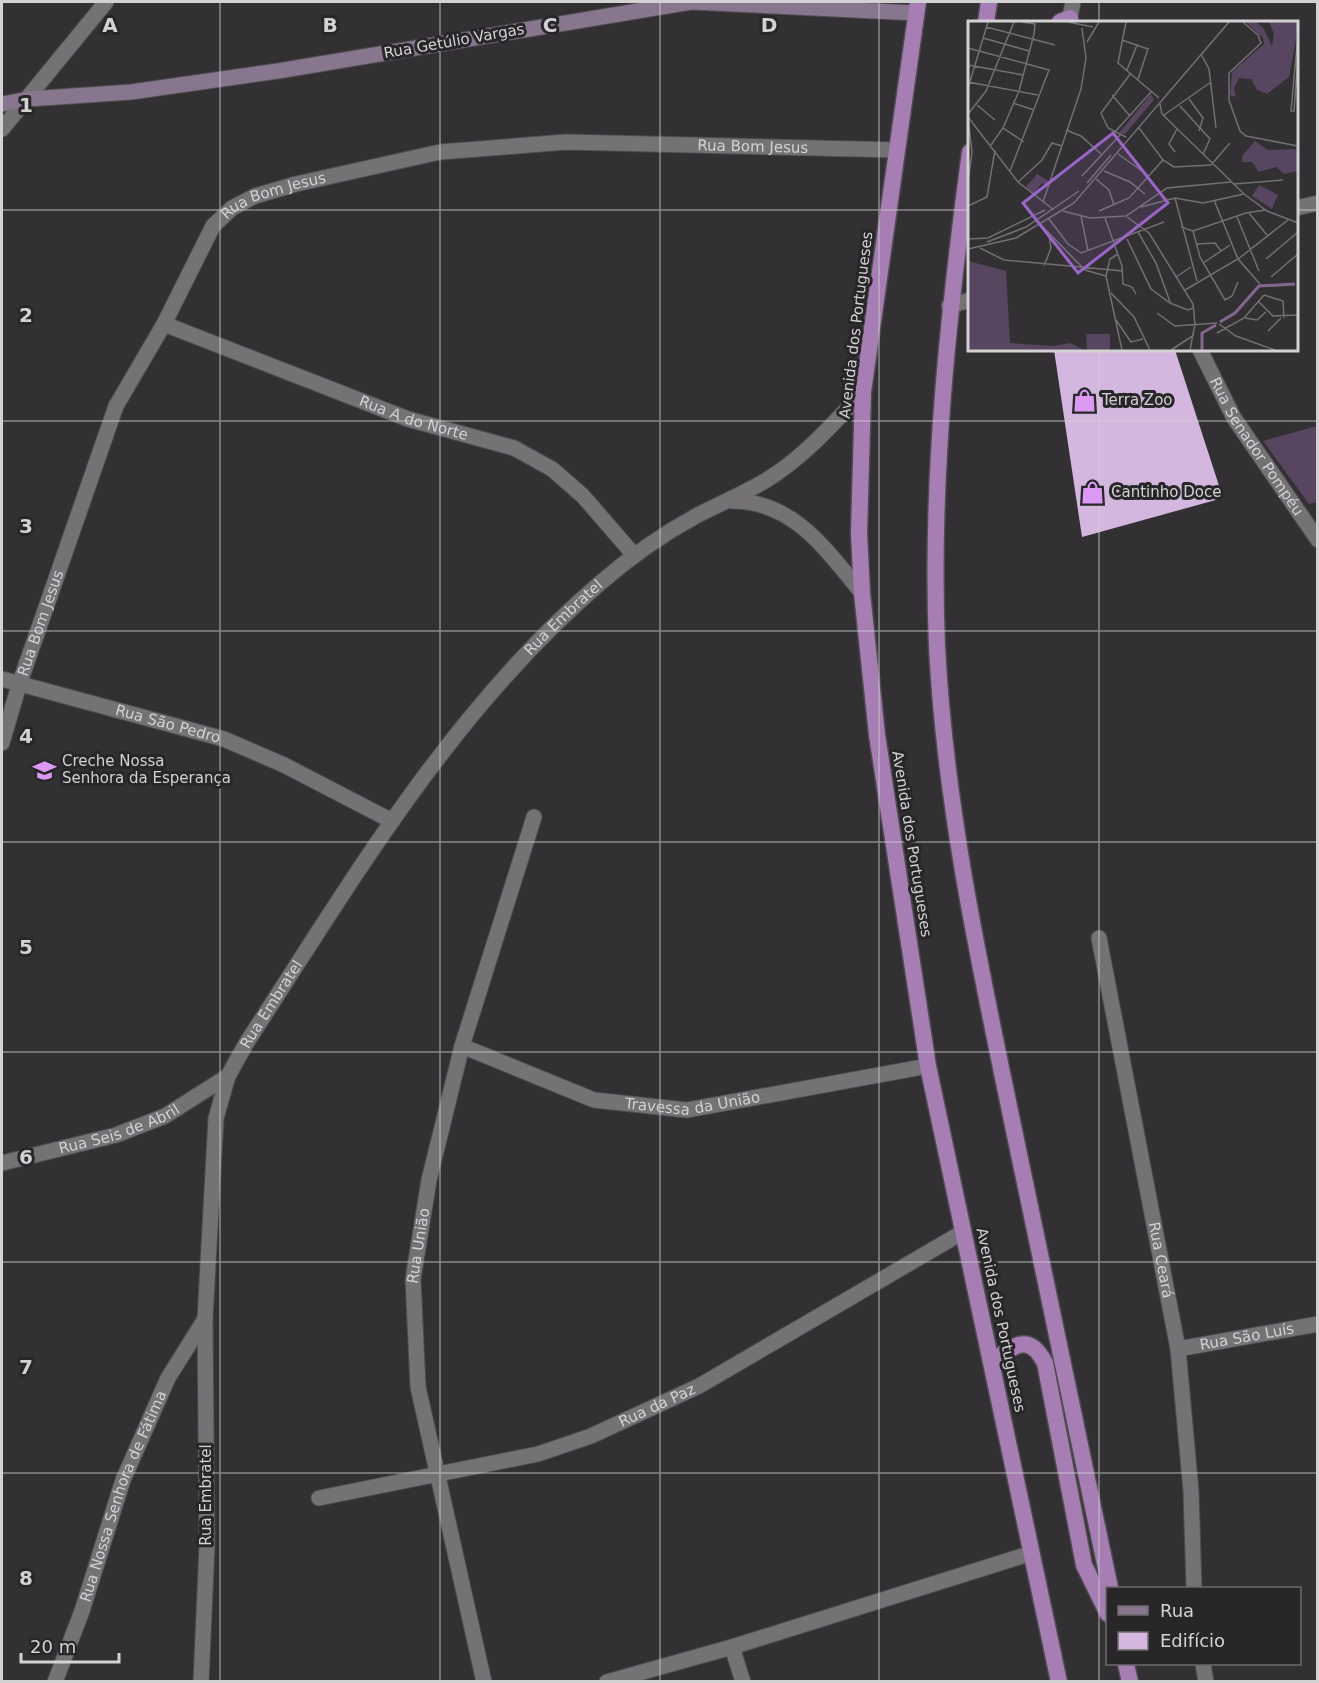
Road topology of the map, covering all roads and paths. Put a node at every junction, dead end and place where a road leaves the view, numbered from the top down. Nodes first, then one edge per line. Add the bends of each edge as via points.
1 (106, 2) edge
2 (690, 2) edge
3 (989, 2) edge
4 (917, 7) edge
5 (986, 21) edge
6 (28, 99) junction
7 (2, 104) edge
8 (2, 129) edge
9 (897, 150) junction
10 (968, 160) edge
11 (1317, 203) edge
12 (1298, 208) edge
13 (968, 300) edge
14 (949, 306) junction
15 (164, 324) junction
16 (1200, 351) edge
17 (863, 392) junction
18 (729, 501) junction
19 (1317, 540) edge
20 (634, 555) junction
21 (862, 593) junction
22 (2, 680) edge
23 (19, 685) junction
24 (2, 743) edge
25 (534, 817) dead end
26 (392, 821) junction
27 (1099, 938) dead end
28 (462, 1047) junction
29 (928, 1066) junction
30 (228, 1076) junction
31 (2, 1163) edge
32 (963, 1232) junction
33 (205, 1319) junction
34 (1317, 1324) edge
35 (1178, 1349) junction
36 (992, 1363) junction
37 (438, 1473) junction
38 (319, 1498) dead end
39 (1032, 1553) junction
40 (1110, 1587) edge
41 (1194, 1587) edge
42 (1106, 1612) edge
43 (732, 1647) junction
44 (1126, 1665) edge
45 (1203, 1665) edge
46 (55, 1682) edge
47 (201, 1682) edge
48 (484, 1682) edge
49 (607, 1682) edge
50 (743, 1682) edge
51 (1059, 1682) edge
52 (1130, 1682) edge
53 (1206, 1682) edge

1 - 6 street
2 - 4 main road, Rua Getúlio Vargas
2 - 6 main road, Rua Getúlio Vargas via 231,78 131,92
3 - 5 highway
4 - 9 highway, Avenida dos Portugueses
6 - 7 main road, Rua Getúlio Vargas
6 - 8 street
9 - 15 street, Rua Bom Jesus via 566,142 440,152 296,184 255,196 232,208 213,226
9 - 17 highway, Avenida dos Portugueses
10 - 14 highway
11 - 12 street
13 - 14 street
14 - 40 highway via 935,547 938,650 954,812 989,1012
15 - 20 street, Rua A do Norte via 408,419 514,448 552,469 583,496
15 - 23 street, Rua Bom Jesus via 116,406
16 - 19 street, Rua Senador Pompéu via 1234,418
17 - 18 street, Rua Embratel via 793,461
17 - 21 highway, Avenida dos Portugueses via 859,522
18 - 20 street, Rua Embratel
18 - 21 street, Rua Embratel via 752,501 788,516 821,544
20 - 26 street, Rua Embratel via 535,645 475,710
21 - 29 highway, Avenida dos Portugueses via 877,735
22 - 23 street, Rua São Pedro
23 - 24 street, Rua Bom Jesus
23 - 26 street, Rua São Pedro via 224,739 285,765
25 - 28 street, Rua União
26 - 30 street, Rua Embratel
27 - 35 street, Rua Ceará
28 - 29 street, Travessa da União via 594,1100 687,1110
28 - 37 street, Rua União via 429,1180 413,1279 418,1387
29 - 32 highway, Avenida dos Portugueses
30 - 31 street, Rua Seis de Abril via 165,1116 116,1135
30 - 33 street, Rua Embratel via 216,1118
32 - 36 highway, Avenida dos Portugueses
32 - 37 street, Rua da Paz via 699,1386 591,1436 538,1454
33 - 46 street, Rua Nossa Senhora de Fátima via 168,1378 123,1480
33 - 47 street, Rua Embratel via 207,1546
34 - 35 street, Rua São Luís
35 - 41 street, Rua Ceará via 1191,1491
36 - 39 highway, Avenida dos Portugueses
36 - 42 highway via 1024,1344 1038,1351 1045,1363 1084,1565
37 - 38 street, Rua da Paz
37 - 48 street, Rua União
39 - 43 street
39 - 51 highway, Avenida dos Portugueses
43 - 49 street
43 - 50 street
44 - 52 highway
45 - 53 street

